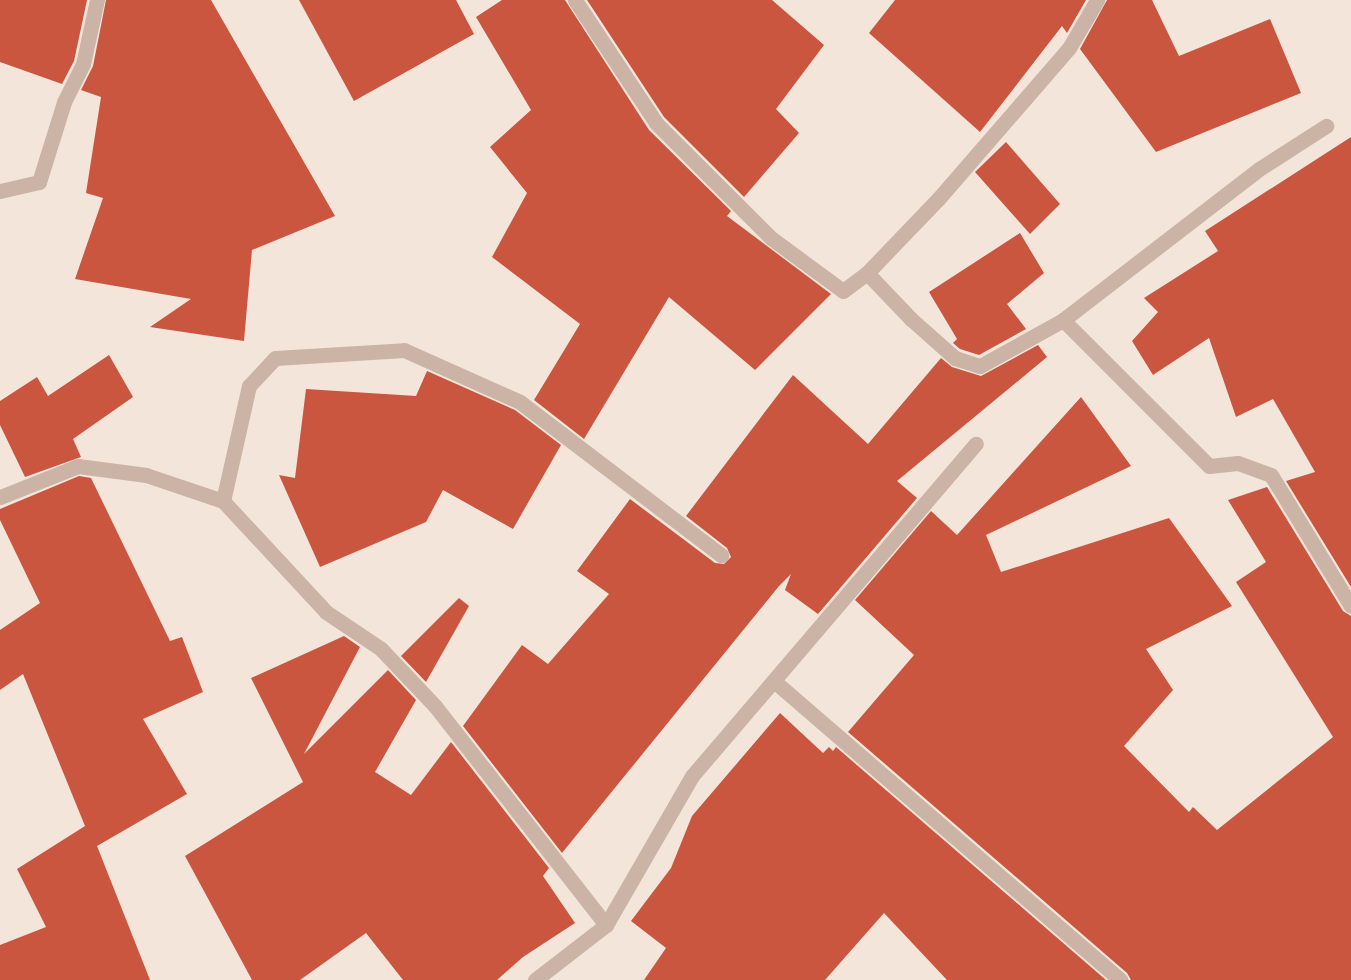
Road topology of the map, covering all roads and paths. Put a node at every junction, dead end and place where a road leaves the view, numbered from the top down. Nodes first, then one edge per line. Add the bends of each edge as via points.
1 (97, 0) edge
2 (574, 0) edge
3 (1097, 0) edge
4 (1326, 126) dead end
5 (0, 191) edge
6 (867, 273) junction
7 (1063, 320) junction
8 (976, 444) dead end
9 (0, 497) edge
10 (223, 501) junction
11 (721, 555) dead end
12 (1351, 606) edge
13 (774, 681) junction
14 (606, 925) junction
15 (535, 980) edge
16 (1121, 980) edge

1 - 5 street via 83,64 64,102 39,182
2 - 6 street via 656,123 771,238 843,291
3 - 6 street via 1069,48 939,198
4 - 7 street via 1259,169
6 - 7 street via 955,358 980,366
7 - 12 street via 1209,466 1238,463 1271,475
8 - 13 street
9 - 10 street via 50,474 87,466 146,474
10 - 11 street via 249,386 275,358 404,350 520,402
10 - 14 street via 326,612 381,649 435,706
13 - 14 street via 692,776
13 - 16 street
14 - 15 street

